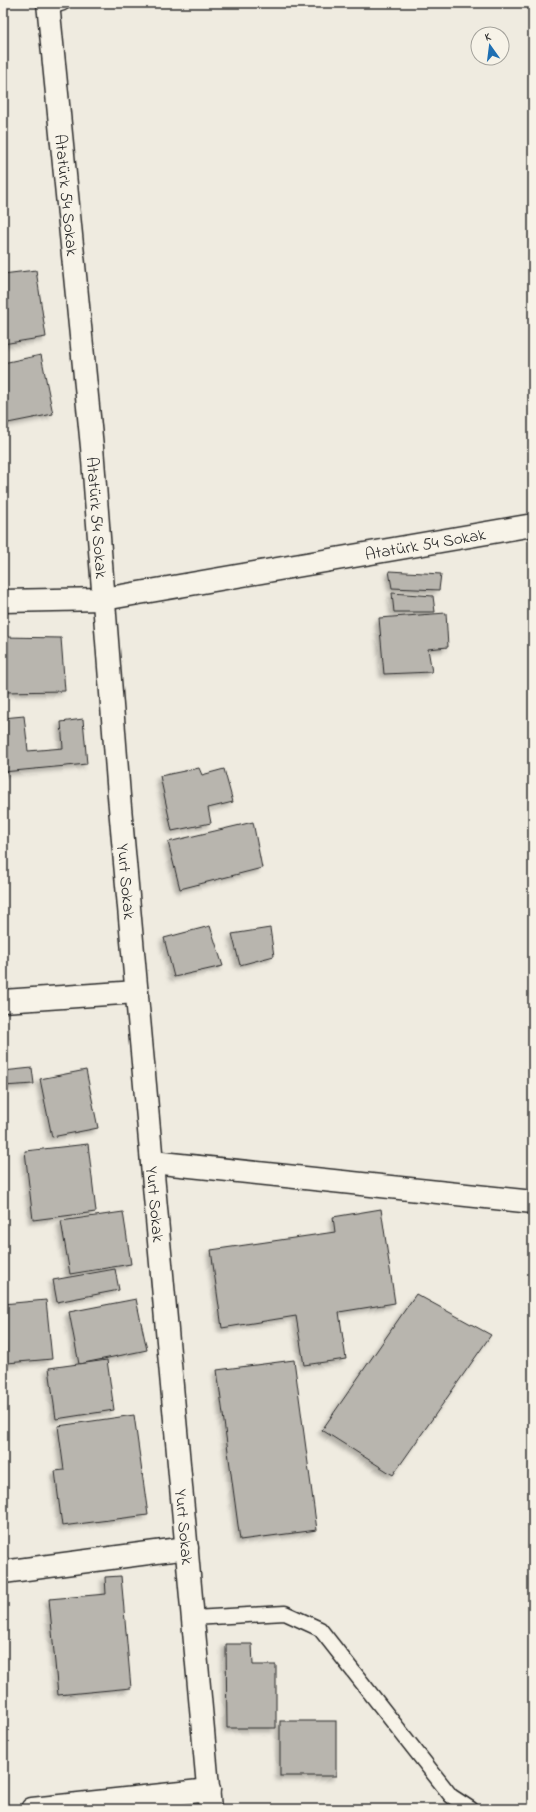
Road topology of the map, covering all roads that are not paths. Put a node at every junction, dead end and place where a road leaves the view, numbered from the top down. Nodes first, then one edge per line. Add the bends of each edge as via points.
1 (53, 5) edge
2 (533, 525) edge
3 (104, 599) junction
4 (3, 601) edge
5 (137, 992) junction
6 (3, 1001) edge
7 (152, 1162) junction
8 (533, 1202) edge
9 (187, 1548) junction
10 (3, 1572) edge
11 (193, 1618) junction
12 (210, 1800) edge
13 (32, 1809) edge
14 (471, 1809) edge

1 - 3 street, Atatürk 54 Sokak
2 - 3 street, Atatürk 54 Sokak
3 - 4 street
3 - 5 street, Yurt Sokak
5 - 6 street
5 - 7 street, Yurt Sokak
7 - 8 street
7 - 9 street, Yurt Sokak
9 - 10 street
9 - 11 street, Yurt Sokak
11 - 12 street, Yurt Sokak
11 - 14 lane via 285,1613 320,1629 452,1796
12 - 13 street

